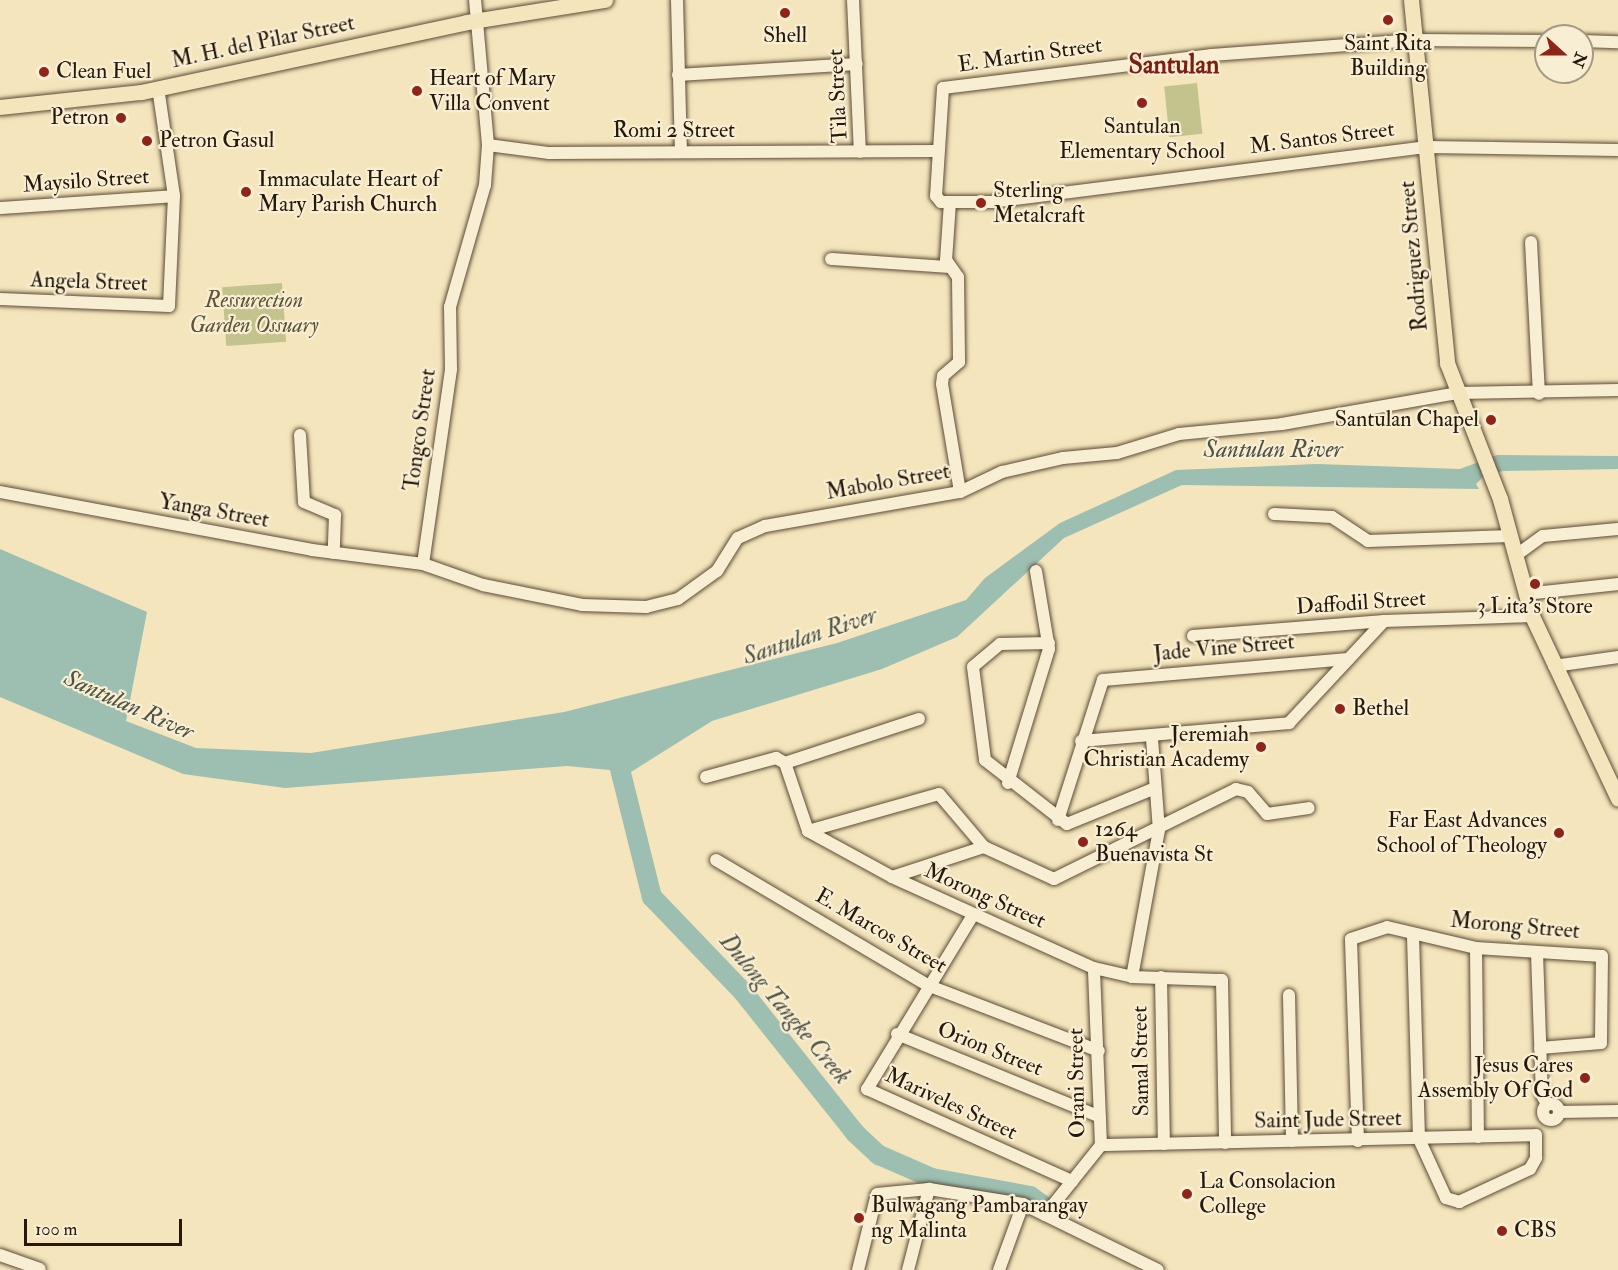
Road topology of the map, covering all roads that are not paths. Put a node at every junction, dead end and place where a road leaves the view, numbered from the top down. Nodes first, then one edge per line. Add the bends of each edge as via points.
1 (475, 0) edge
2 (605, 0) edge
3 (677, 0) edge
4 (853, 0) edge
5 (1411, 0) edge
6 (479, 20) junction
7 (1415, 39) junction
8 (1534, 41) edge
9 (1594, 41) edge
10 (1618, 42) edge
11 (857, 64) junction
12 (678, 75) junction
13 (158, 88) junction
14 (0, 107) edge
15 (488, 145) junction
16 (1426, 147) junction
17 (681, 150) junction
18 (1618, 150) edge
19 (860, 152) junction
20 (935, 152) junction
21 (174, 196) junction
22 (950, 202) junction
23 (0, 208) edge
24 (1531, 242) dead end
25 (831, 259) dead end
26 (948, 267) junction
27 (0, 299) edge
28 (1618, 390) edge
29 (1458, 393) junction
30 (1539, 394) junction
31 (300, 435) dead end
32 (0, 492) edge
33 (960, 492) junction
34 (1274, 514) dead end
35 (1618, 529) edge
36 (1510, 536) junction
37 (334, 553) junction
38 (1515, 556) junction
39 (423, 564) junction
40 (1036, 571) dead end
41 (1618, 584) edge
42 (1525, 594) junction
43 (1532, 616) junction
44 (1384, 621) junction
45 (1193, 636) dead end
46 (1049, 643) junction
47 (1618, 657) edge
48 (1348, 659) junction
49 (1554, 666) junction
50 (919, 719) dead end
51 (1152, 739) junction
52 (1081, 741) junction
53 (785, 764) junction
54 (706, 777) dead end
55 (1008, 783) junction
56 (1155, 788) junction
57 (1618, 799) edge
58 (1309, 808) dead end
59 (1058, 820) junction
60 (1159, 830) junction
61 (808, 831) junction
62 (984, 847) junction
63 (716, 860) dead end
64 (892, 877) junction
65 (973, 915) junction
66 (1413, 936) junction
67 (1476, 948) junction
68 (1537, 953) junction
69 (1094, 968) junction
70 (1132, 977) junction
71 (1161, 977) junction
72 (927, 985) junction
73 (1289, 995) dead end
74 (897, 1034) junction
75 (1540, 1048) junction
76 (1100, 1051) junction
77 (1547, 1104) junction
78 (1559, 1112) junction
79 (1618, 1112) edge
80 (1100, 1117) junction
81 (1546, 1119) junction
82 (1536, 1135) junction
83 (1478, 1137) junction
84 (1419, 1139) junction
85 (1292, 1141) junction
86 (1358, 1141) junction
87 (1225, 1143) junction
88 (1164, 1144) junction
89 (1101, 1145) junction
90 (1072, 1181) junction
91 (929, 1189) junction
92 (1023, 1204) junction
93 (1046, 1215) junction
94 (0, 1255) edge
95 (40, 1269) edge
96 (858, 1270) edge
97 (908, 1270) edge
98 (999, 1270) edge
99 (1158, 1270) edge

1 - 6 street, Tongco Street
2 - 6 main road, M. H. del Pilar Street
3 - 12 street
4 - 11 street, Tila Street
5 - 7 main road, Rodriguez Street
6 - 13 main road, M. H. del Pilar Street
6 - 15 street, Tongco Street
7 - 8 street, E. Martin Street
7 - 16 main road, Rodriguez Street
7 - 20 street, E. Martin Street via 1090,68 943,88
9 - 10 street
11 - 12 street
11 - 19 street, Tila Street
12 - 17 street
13 - 14 main road, M. H. del Pilar Street
13 - 21 street
15 - 17 street, Romi 2 Street via 549,153
15 - 39 street, Tongco Street via 485,185 450,307 451,369
16 - 18 street, M. Santos Street
16 - 22 street, M. Santos Street via 991,202
16 - 29 main road, Rodriguez Street via 1447,363
17 - 19 street, Romi 2 Street
19 - 20 street, Tila Street
20 - 22 street via 936,196
21 - 23 street, Maysilo Street
21 - 27 street, Angela Street via 169,306
22 - 26 street
24 - 30 street
25 - 26 street
26 - 33 street via 958,277 959,362 943,376 942,384
28 - 30 street, Mabolo Street
29 - 30 street, Mabolo Street
29 - 33 street, Mabolo Street via 1282,424 1179,434 1117,453 1002,472
29 - 36 main road, Rodriguez Street via 1479,441
31 - 37 street via 304,502 335,515
32 - 37 street, Yanga Street
33 - 39 street, Mabolo Street via 765,526 738,538 717,571 678,599 646,607 582,605 483,585
34 - 36 street via 1332,517 1368,541
35 - 38 street via 1543,536
36 - 38 main road, Rodriguez Street
37 - 39 street, Yanga Street
38 - 42 main road, Rodriguez Street
40 - 46 street
41 - 42 street
42 - 43 main road, Rodriguez Street
43 - 44 street, Daffodil Street
43 - 49 main road, Rodriguez Street
44 - 45 street, Daffodil Street
44 - 48 street
46 - 55 street
46 - 55 street via 1000,644 973,667 980,751
47 - 49 street
48 - 51 street via 1289,723
48 - 52 street, Jade Vine Street via 1103,680
49 - 57 main road, Rodriguez Street
50 - 53 street
51 - 52 street
51 - 56 street
52 - 59 street
53 - 54 street via 776,758
53 - 61 street
55 - 59 street
56 - 59 street via 1076,823
56 - 60 street
58 - 60 street via 1267,814 1248,792 1236,789
60 - 62 street via 1054,879
60 - 70 street
61 - 62 street via 939,794
61 - 64 street, Morong Street
62 - 64 street
63 - 72 street, E. Marcos Street
64 - 65 street, Morong Street
65 - 69 street, Morong Street
65 - 72 street, Mariveles Street
66 - 67 street, Morong Street
66 - 84 street
66 - 86 street, Morong Street via 1387,927 1351,939
67 - 68 street, Morong Street
67 - 83 street
68 - 75 street
68 - 75 street, Morong Street via 1596,953 1604,961 1601,1044
69 - 70 street, Morong Street
69 - 76 street, Orani Street
70 - 71 street, Morong Street
71 - 87 street, Morong Street via 1222,980
71 - 88 street, Samal Street
72 - 74 street, Mariveles Street
72 - 76 street, E. Marcos Street
73 - 85 street
74 - 80 street, Orion Street
74 - 90 street, Mariveles Street via 869,1082 871,1094
75 - 77 street
76 - 80 street, Orani Street
77 - 78 street
77 - 81 street
78 - 79 street
78 - 81 street
80 - 89 street, Orani Street
81 - 82 street
82 - 83 street, Saint Jude Street
82 - 84 street via 1536,1158 1530,1169 1459,1202 1446,1198
83 - 84 street, Saint Jude Street
84 - 86 street, Saint Jude Street
85 - 86 street, Saint Jude Street
85 - 87 street, Saint Jude Street
87 - 88 street, Saint Jude Street
88 - 89 street, Saint Jude Street
89 - 90 street, Orani Street
90 - 93 street, Orani Street
91 - 92 street
91 - 96 street via 877,1194
91 - 97 street
92 - 93 street
92 - 98 street
93 - 99 street
94 - 95 street

